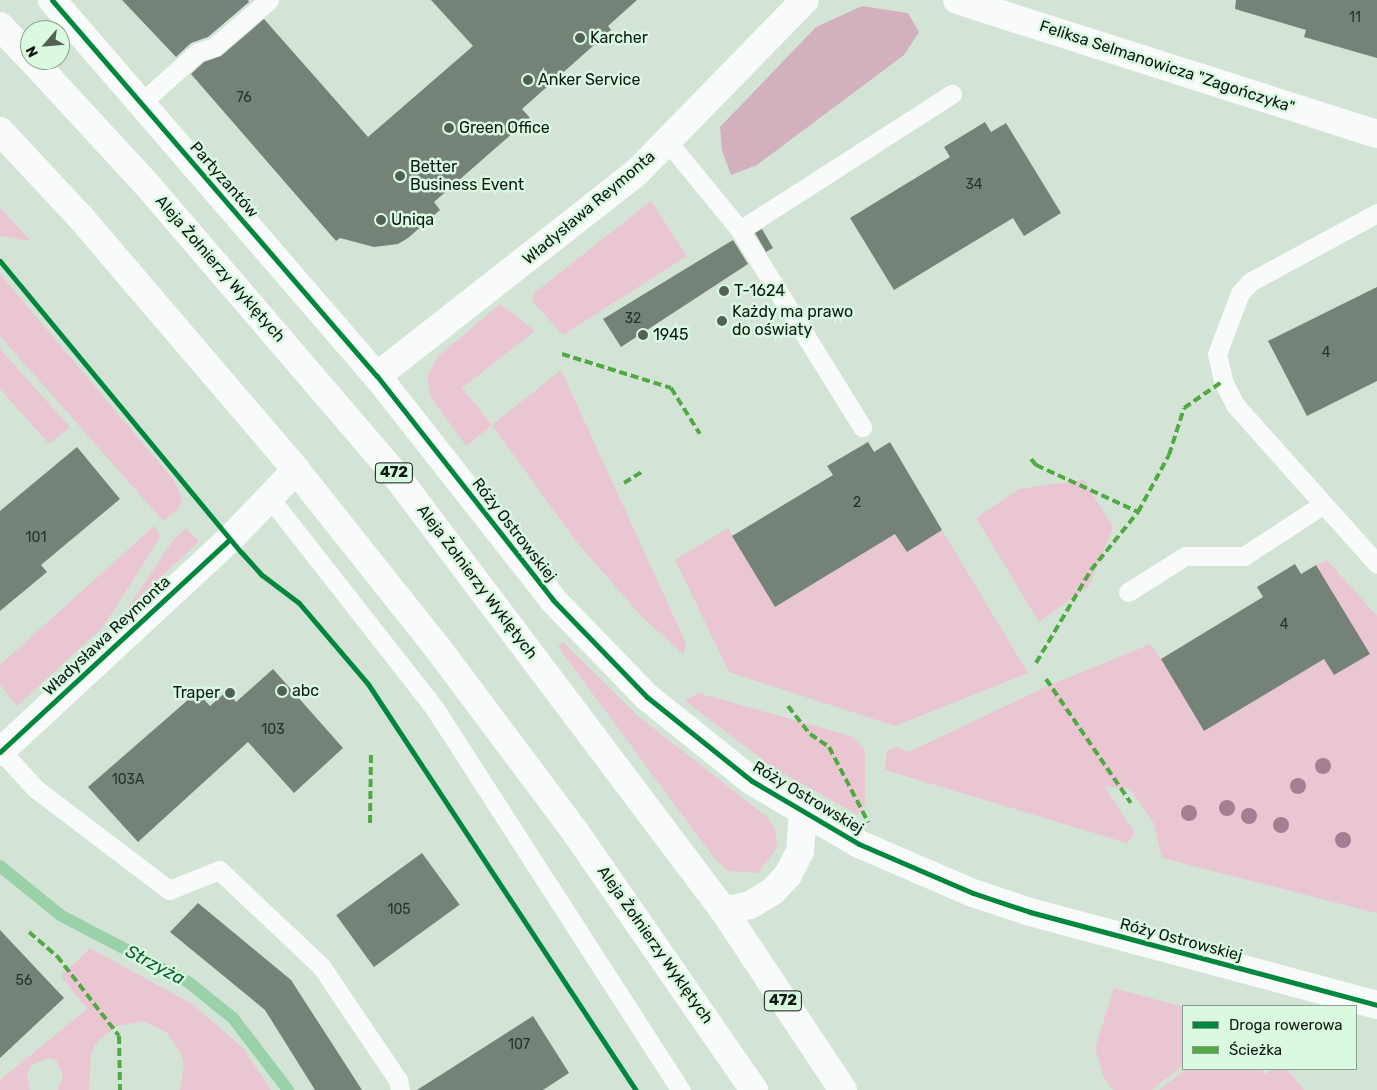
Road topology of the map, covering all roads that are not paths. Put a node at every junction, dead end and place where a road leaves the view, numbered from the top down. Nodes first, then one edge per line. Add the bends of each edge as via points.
1 (52, 0) edge
2 (269, 0) edge
3 (805, 0) edge
4 (958, 0) edge
5 (0, 26) edge
6 (20, 47) edge
7 (41, 70) edge
8 (952, 94) dead end
9 (141, 103) junction
10 (0, 131) edge
11 (1377, 134) edge
12 (667, 141) junction
13 (1377, 213) edge
14 (740, 230) junction
15 (377, 376) junction
16 (862, 427) dead end
17 (296, 470) junction
18 (269, 497) junction
19 (1322, 505) junction
20 (1377, 564) edge
21 (1128, 592) dead end
22 (0, 751) edge
23 (803, 811) junction
24 (724, 911) junction
25 (1377, 1005) edge
26 (400, 1090) edge
27 (681, 1090) edge
28 (754, 1090) edge
29 (843, 1090) edge

1 - 9 street, Partyzantów
2 - 9 lane via 214,47 198,52
3 - 12 street, Władysława Reymonta
4 - 11 street, Feliksa Selmanowicza "Zagończyka"
5 - 6 street, Aleja Żołnierzy Wyklętych / 472
7 - 24 street, Aleja Żołnierzy Wyklętych / 472 via 149,186 394,473
8 - 14 lane
9 - 15 street, Partyzantów
10 - 17 street, Aleja Żołnierzy Wyklętych via 82,219
12 - 14 lane
12 - 15 street, Władysława Reymonta via 615,190
13 - 19 lane via 1250,282 1240,293 1217,354 1223,381 1235,405
14 - 16 lane
15 - 23 street, Róży Ostrowskiej via 553,600 602,654 701,743 752,781
17 - 18 street, Władysława Reymonta
17 - 28 street, Aleja Żołnierzy Wyklętych via 437,647 576,833
18 - 22 street, Władysława Reymonta via 230,539
18 - 27 lane via 435,710
19 - 20 lane
19 - 21 lane via 1244,556 1185,556
22 - 26 lane via 36,789 169,890 219,870 321,966 398,1080
23 - 24 street via 800,851 788,875 773,891 750,905
23 - 25 street, Róży Ostrowskiej via 859,844 972,893 1030,912
24 - 29 street, Aleja Żołnierzy Wyklętych / 472

